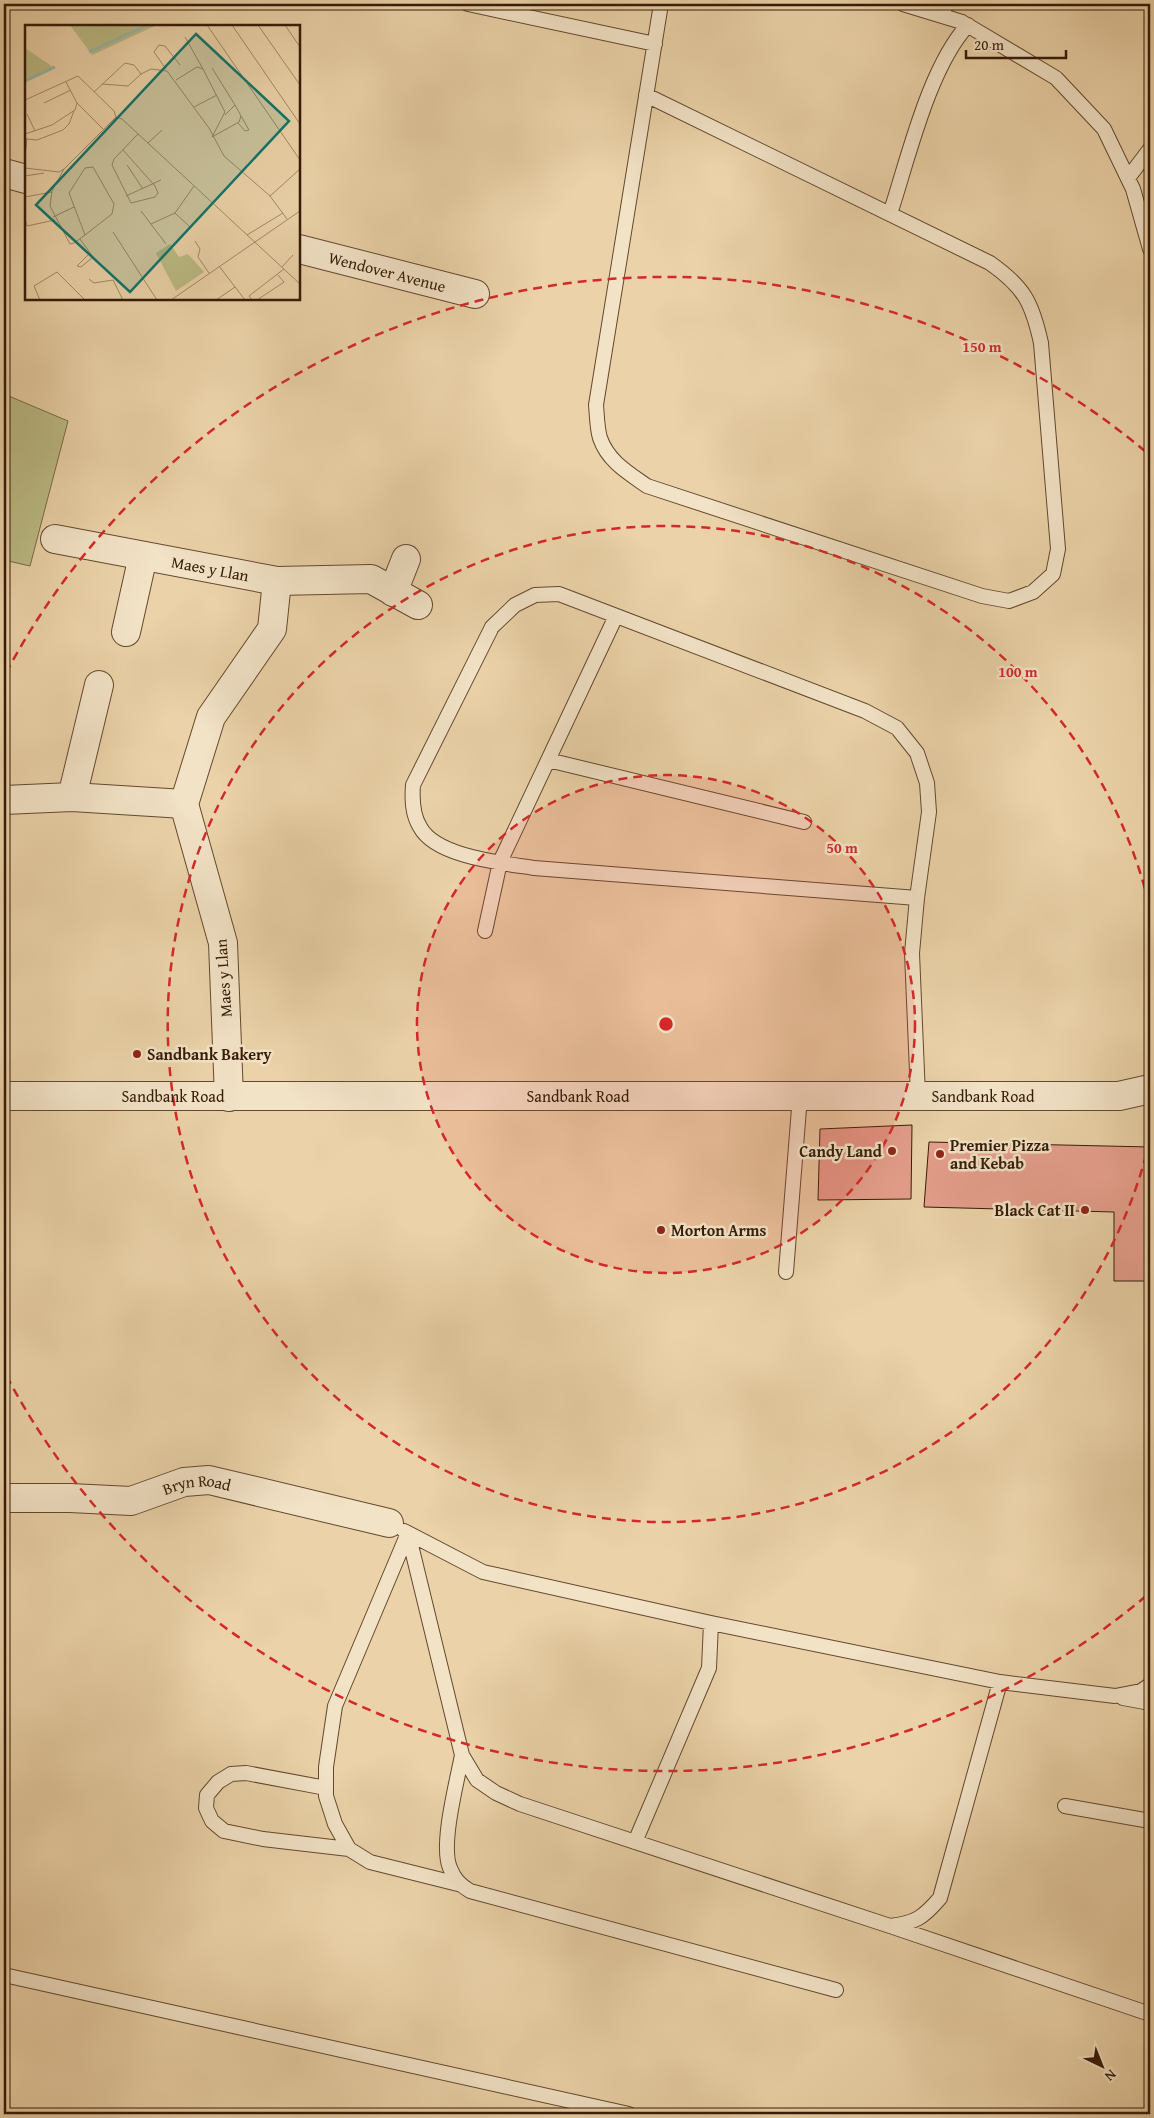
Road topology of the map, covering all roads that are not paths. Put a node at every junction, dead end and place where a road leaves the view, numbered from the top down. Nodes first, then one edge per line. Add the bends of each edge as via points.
1 (468, 4) edge
2 (661, 4) edge
3 (903, 4) edge
4 (499, 7) edge
5 (943, 9) edge
6 (968, 25) junction
7 (655, 44) junction
8 (646, 95) junction
9 (1150, 149) edge
10 (4, 173) edge
11 (1128, 178) junction
12 (25, 179) edge
13 (890, 214) junction
14 (300, 249) edge
15 (1150, 249) edge
16 (475, 294) dead end
17 (56, 539) dead end
18 (143, 556) junction
19 (406, 559) dead end
20 (277, 581) junction
21 (393, 592) junction
22 (418, 605) dead end
23 (616, 616) junction
24 (126, 632) dead end
25 (98, 685) dead end
26 (548, 760) junction
27 (72, 797) junction
28 (4, 800) edge
29 (184, 804) junction
30 (804, 822) dead end
31 (500, 862) junction
32 (917, 898) junction
33 (486, 931) dead end
34 (1150, 1089) edge
35 (4, 1096) edge
36 (800, 1096) junction
37 (918, 1096) junction
38 (229, 1097) junction
39 (786, 1272) dead end
40 (4, 1498) edge
41 (398, 1528) junction
42 (711, 1622) junction
43 (1000, 1682) junction
44 (1150, 1685) edge
45 (1115, 1696) junction
46 (1150, 1703) edge
47 (462, 1756) junction
48 (326, 1788) junction
49 (1065, 1806) dead end
50 (1150, 1821) edge
51 (635, 1842) junction
52 (349, 1849) junction
53 (458, 1884) junction
54 (890, 1926) junction
55 (4, 1975) edge
56 (836, 1990) dead end
57 (1150, 2014) edge
58 (629, 2114) edge

1 - 4 lane
2 - 7 lane
3 - 5 lane
4 - 7 lane
5 - 6 lane
6 - 11 lane via 1056,78 1104,129
6 - 13 lane via 957,37 934,82
7 - 8 lane
8 - 13 lane
8 - 13 lane via 596,406 599,437 609,456 647,486 982,596 1009,601 1033,592 1052,574 1058,549 1035,317 1011,278 990,263
9 - 11 lane
10 - 12 street
11 - 15 lane
14 - 16 street, Wendover Avenue
17 - 18 street, Maes y Llan
18 - 20 street, Maes y Llan
18 - 24 street
19 - 21 street
20 - 21 street, Maes y Llan via 371,580
20 - 29 street via 272,629 211,717
21 - 22 street, Maes y Llan
23 - 26 lane
23 - 31 lane via 559,594 535,595 516,605 492,627 413,785 412,803 420,827 435,842 457,853
23 - 32 lane via 865,711 897,728 917,753 927,783 929,812
25 - 27 street
26 - 30 lane
26 - 31 lane
27 - 28 street
27 - 29 street
29 - 38 street, Maes y Llan via 223,943
31 - 32 lane via 534,868
31 - 33 lane
32 - 37 lane via 912,953
34 - 37 street, Sandbank Road via 1119,1096
35 - 38 street, Sandbank Road
36 - 37 street, Sandbank Road
36 - 38 street, Sandbank Road
36 - 39 lane
40 - 41 street, Bryn Road via 131,1501 184,1482 209,1480
41 - 42 lane via 483,1572
41 - 47 lane
41 - 48 lane via 335,1706
42 - 43 lane
42 - 51 lane via 709,1668
43 - 45 lane
43 - 54 lane via 940,1898 926,1915 909,1924
44 - 45 lane via 1141,1692
45 - 46 lane
47 - 51 lane via 477,1780 496,1793
47 - 53 lane via 447,1842 449,1867
48 - 52 lane via 335,1824
48 - 52 lane via 246,1773 231,1774 218,1782 207,1795 206,1808 212,1821 224,1831 263,1840
49 - 50 lane
51 - 54 lane
52 - 53 lane via 370,1862
53 - 56 lane via 470,1891
54 - 57 lane
55 - 58 lane

